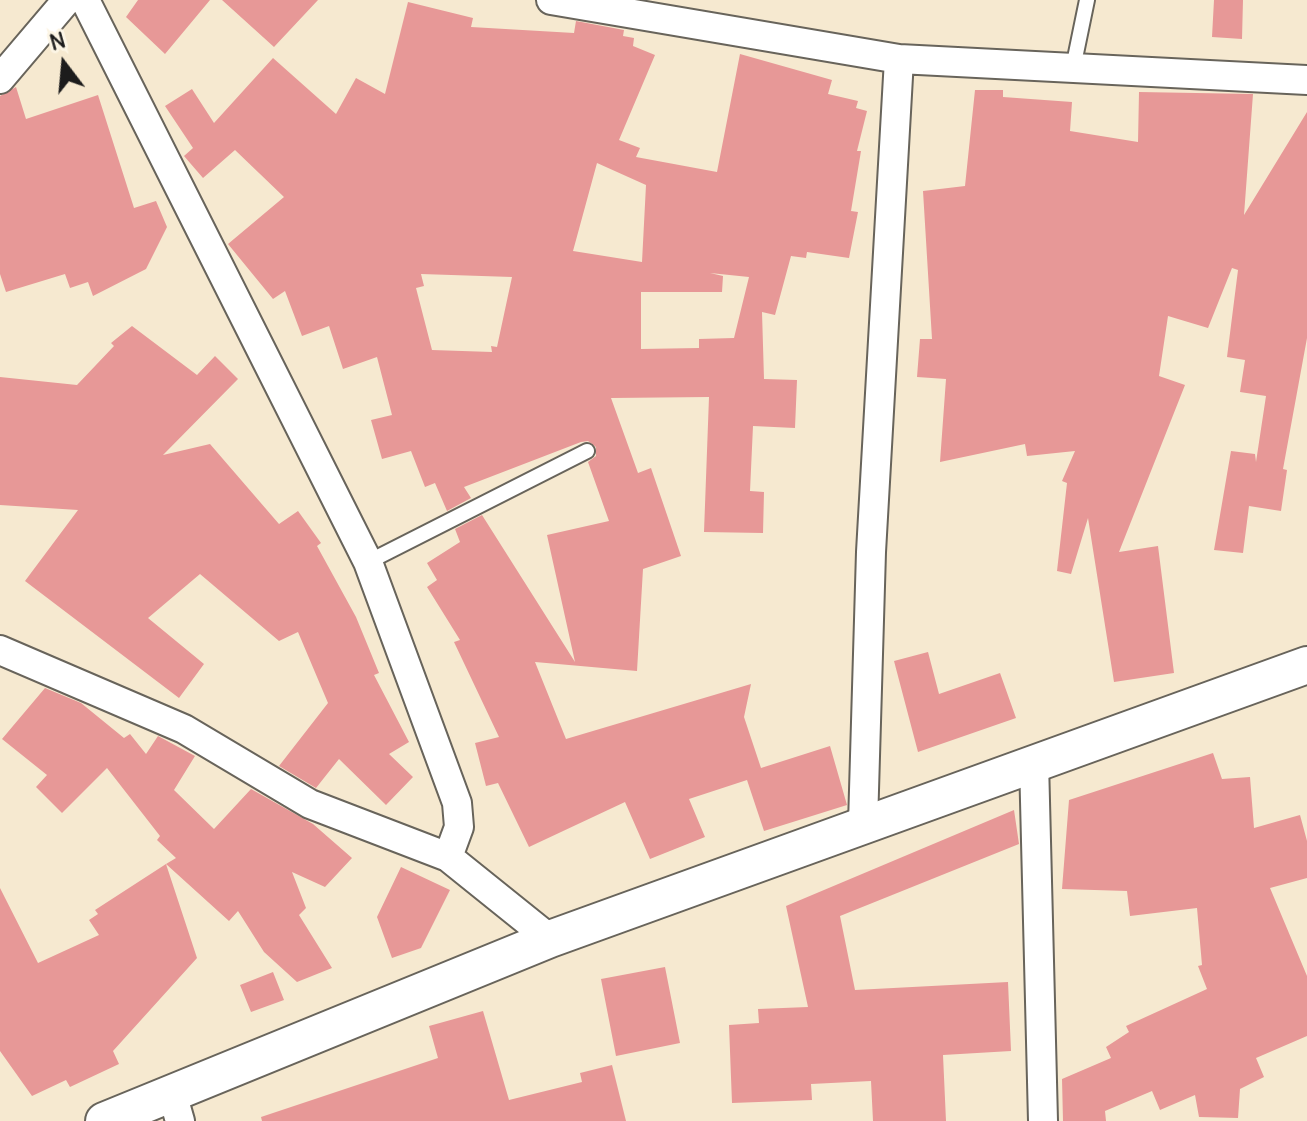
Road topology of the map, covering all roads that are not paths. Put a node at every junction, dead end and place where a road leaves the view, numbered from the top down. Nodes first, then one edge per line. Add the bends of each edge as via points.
1 (67, 0) edge
2 (85, 0) edge
3 (551, 0) edge
4 (1087, 0) edge
5 (899, 59) junction
6 (1073, 68) junction
7 (0, 79) edge
8 (1307, 80) edge
9 (587, 451) dead end
10 (368, 562) junction
11 (0, 650) edge
12 (1307, 665) edge
13 (1034, 761) junction
14 (863, 824) junction
15 (448, 857) junction
16 (550, 939) junction
17 (176, 1107) edge
18 (104, 1121) edge
19 (1043, 1121) edge

1 - 7 street
2 - 10 street
3 - 5 street
4 - 6 lane
5 - 6 street
5 - 14 street via 871,552
6 - 8 street
9 - 10 lane
10 - 15 street via 457,803 459,827
11 - 15 street via 184,729 310,804
12 - 13 street
13 - 14 street
13 - 19 street
14 - 16 street
15 - 16 street
16 - 17 street
17 - 18 street

